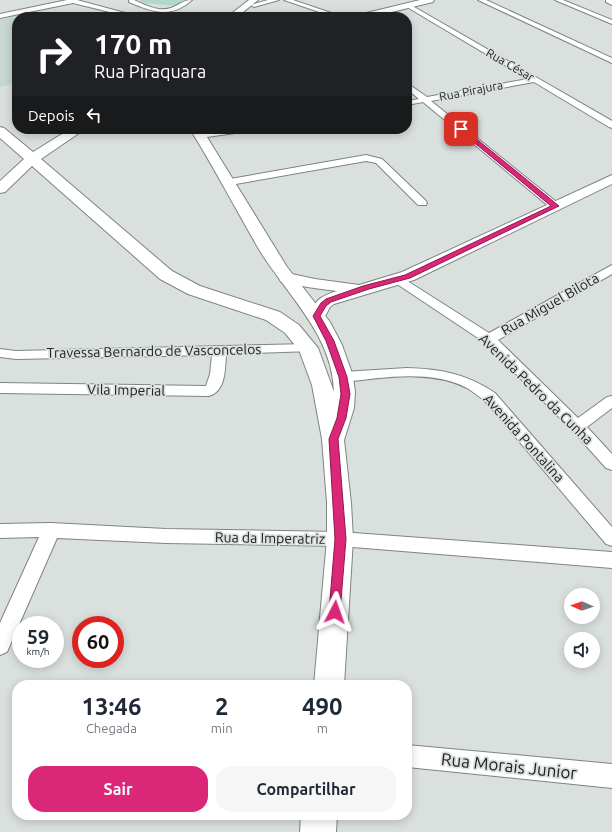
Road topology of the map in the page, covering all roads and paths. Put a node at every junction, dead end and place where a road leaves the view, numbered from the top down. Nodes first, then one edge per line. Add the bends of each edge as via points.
1 (72, 0) edge
2 (190, 0) edge
3 (276, 0) edge
4 (287, 0) edge
5 (430, 0) edge
6 (480, 0) edge
7 (558, 0) edge
8 (611, 0) edge
9 (132, 1) edge
10 (256, 2) edge
11 (124, 3) dead end
12 (612, 3) edge
13 (117, 5) dead end
14 (409, 6) junction
15 (5, 8) dead end
16 (102, 8) junction
17 (14, 12) edge
18 (20, 12) edge
19 (118, 12) edge
20 (239, 12) edge
21 (245, 12) edge
22 (324, 12) edge
23 (383, 12) edge
24 (12, 14) edge
25 (0, 16) edge
26 (612, 22) edge
27 (612, 61) edge
28 (535, 80) junction
29 (412, 89) edge
30 (425, 100) junction
31 (412, 102) edge
32 (612, 125) edge
33 (0, 131) edge
34 (71, 134) edge
35 (199, 134) edge
36 (33, 158) junction
37 (46, 170) junction
38 (15, 173) junction
39 (612, 179) edge
40 (230, 182) junction
41 (0, 189) edge
42 (422, 203) dead end
43 (556, 206) junction
44 (612, 268) edge
45 (287, 278) junction
46 (397, 280) junction
47 (366, 288) junction
48 (318, 319) junction
49 (489, 339) junction
50 (304, 342) junction
51 (219, 351) junction
52 (0, 353) edge
53 (343, 377) junction
54 (0, 388) edge
55 (612, 401) edge
56 (577, 426) junction
57 (333, 439) junction
58 (612, 464) edge
59 (51, 530) junction
60 (0, 531) edge
61 (340, 539) junction
62 (612, 539) edge
63 (612, 560) edge
64 (0, 645) edge
65 (329, 680) edge
66 (412, 756) edge
67 (612, 776) edge
68 (319, 820) edge
69 (318, 832) edge

1 - 16 street
1 - 18 street
2 - 9 street via 166,12 153,10
3 - 10 street
4 - 22 street
5 - 14 main road
6 - 27 street
7 - 26 street
8 - 12 street via 608,1
9 - 11 street
10 - 20 main road
10 - 21 main road
13 - 16 street
14 - 23 main road
14 - 28 street, Rua César
15 - 17 street
16 - 19 street
24 - 25 street
28 - 30 street, Rua Pirajura
28 - 32 street, Rua César
29 - 30 street
30 - 31 street, Rua Pirajura
30 - 43 street
33 - 36 main road
34 - 36 main road
35 - 40 main road
36 - 37 main road
36 - 38 main road
37 - 38 main road via 30,169
37 - 50 main road via 166,275 194,290 265,313 282,322
38 - 41 main road
39 - 43 main road
40 - 42 street via 366,158 379,161
40 - 45 main road via 259,235
43 - 46 main road
44 - 49 street, Rua Miguel Bilota
45 - 47 main road via 342,288
45 - 48 main road
46 - 47 main road
46 - 49 street, Avenida Pedro da Cunha
47 - 48 main road via 328,300 323,304
48 - 53 main road via 330,341
49 - 56 street, Avenida Pedro da Cunha
50 - 51 street, Travessa Bernardo de Vasconcelos
50 - 57 main road via 322,385
51 - 52 street, Travessa Bernardo de Vasconcelos
51 - 54 street, Vila Imperial via 215,387 209,391
53 - 57 main road via 344,405
53 - 62 street, Avenida Pontalina via 404,372 452,377 471,384 490,397
55 - 56 street
56 - 58 street, Avenida Pedro da Cunha
57 - 61 main road
59 - 60 street, Rua da Imperatriz
59 - 61 street, Rua da Imperatriz via 166,536
59 - 64 street
61 - 63 street, Rua da Imperatriz
61 - 65 main road
66 - 67 street, Rua Morais Junior
68 - 69 main road

